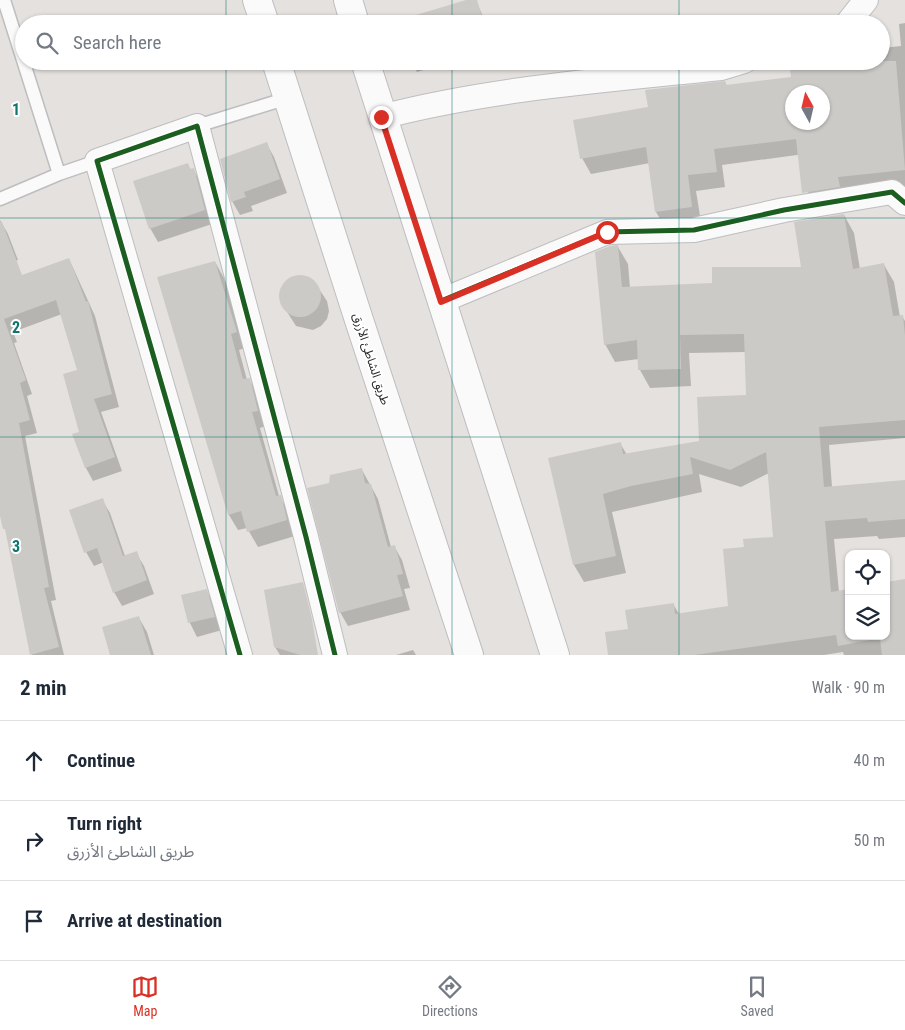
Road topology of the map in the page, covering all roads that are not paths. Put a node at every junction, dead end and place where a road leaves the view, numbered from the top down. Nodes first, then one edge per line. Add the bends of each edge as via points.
1 (4, 0) edge
2 (257, 0) edge
3 (348, 0) edge
4 (866, 0) edge
5 (261, 15) edge
6 (352, 15) edge
7 (854, 15) edge
8 (15, 35) edge
9 (26, 70) edge
10 (279, 70) edge
11 (368, 70) edge
12 (704, 70) edge
13 (288, 98) junction
14 (381, 117) junction
15 (196, 126) junction
16 (97, 161) junction
17 (59, 174) junction
18 (0, 199) edge
19 (905, 203) edge
20 (441, 302) junction
21 (240, 655) edge
22 (335, 655) edge
23 (469, 655) edge
24 (555, 655) edge

1 - 8 lane
2 - 5 main road
3 - 6 main road
4 - 7 street
9 - 17 lane
10 - 13 main road, طريق الشاطئ الأزرق
11 - 14 main road
12 - 14 street via 532,89 421,106
13 - 15 lane
13 - 23 main road, طريق الشاطئ الأزرق
14 - 20 main road
15 - 16 street
15 - 22 street
16 - 17 lane
16 - 21 street
17 - 18 lane
19 - 20 street via 892,192 784,210 694,230 607,232
20 - 24 main road

